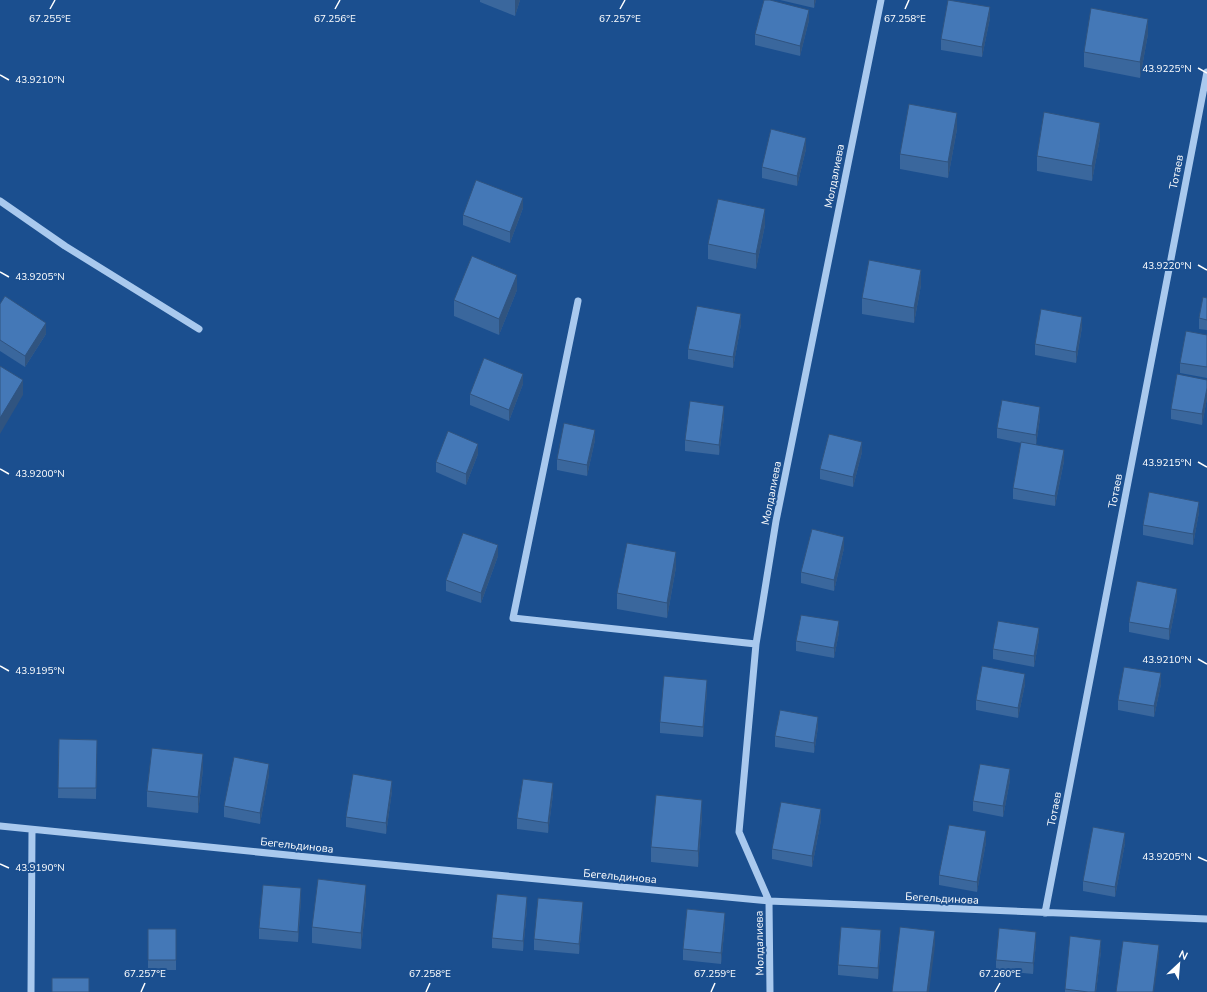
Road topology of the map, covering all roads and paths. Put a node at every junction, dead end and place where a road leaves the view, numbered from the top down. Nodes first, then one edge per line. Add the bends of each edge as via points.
1 (881, 0) edge
2 (1207, 72) edge
3 (0, 202) edge
4 (578, 301) dead end
5 (199, 330) dead end
6 (756, 644) junction
7 (0, 826) edge
8 (32, 830) junction
9 (769, 901) junction
10 (1045, 913) junction
11 (1207, 919) edge
12 (31, 992) edge
13 (770, 992) edge

1 - 6 street, Молдалиева via 778,513
2 - 10 street, Тотаев
3 - 5 street
4 - 6 street via 513,618
6 - 9 street, Молдалиева via 739,832
7 - 8 street, Бегельдинова
8 - 9 street, Бегельдинова
8 - 12 street
9 - 10 street, Бегельдинова
9 - 13 street, Молдалиева
10 - 11 street, Бегельдинова

